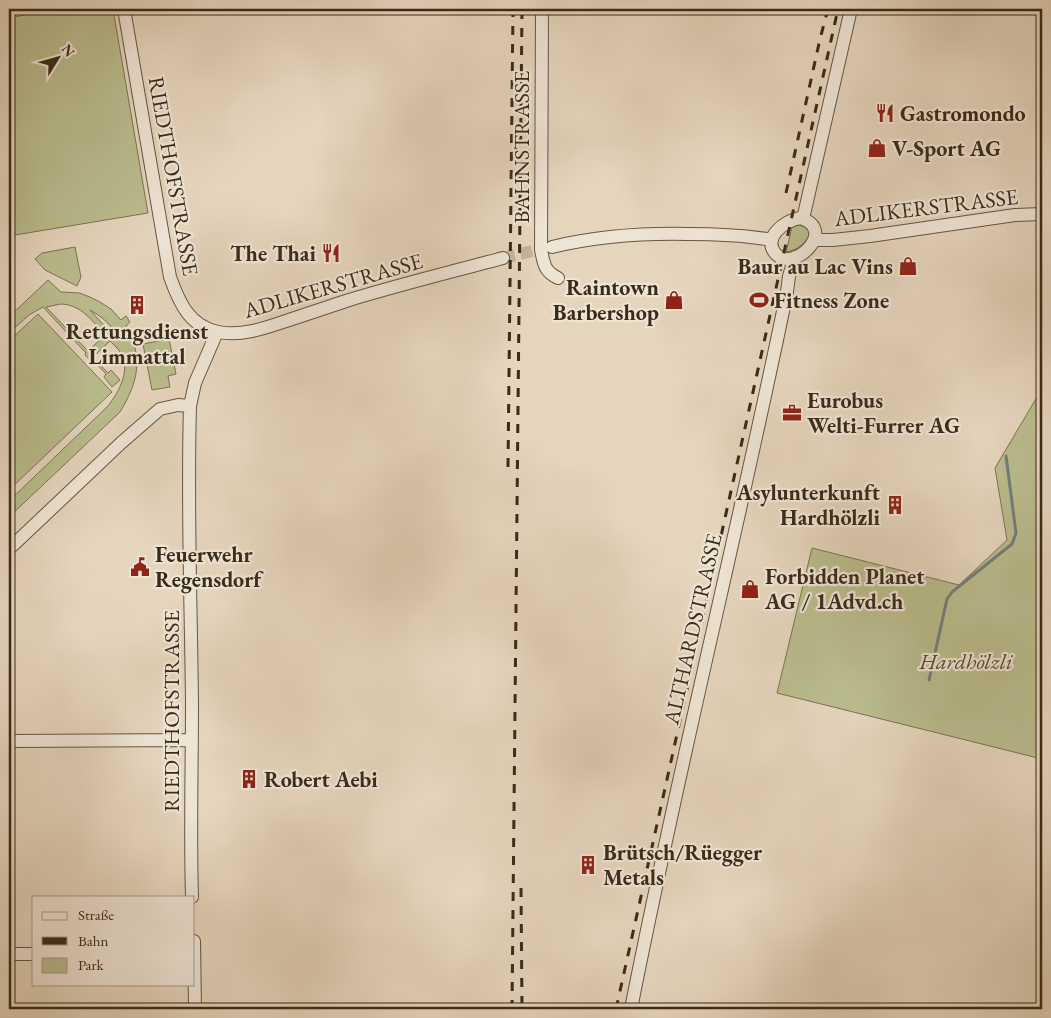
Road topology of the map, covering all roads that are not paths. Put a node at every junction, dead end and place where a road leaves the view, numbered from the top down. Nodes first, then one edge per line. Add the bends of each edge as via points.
1 (124, 9) edge
2 (542, 9) edge
3 (851, 9) edge
4 (1042, 214) edge
5 (803, 219) junction
6 (772, 240) junction
7 (814, 240) junction
8 (552, 247) tunnel mouth
9 (795, 257) junction
10 (504, 258) tunnel mouth
11 (558, 278) dead end
12 (217, 332) junction
13 (190, 406) junction
14 (9, 549) edge
15 (192, 740) junction
16 (9, 741) edge
17 (192, 896) edge
18 (9, 954) edge
19 (32, 954) edge
20 (195, 986) edge
21 (195, 1009) edge
22 (631, 1009) edge

1 - 12 street, RIEDTHOFSTRASSE via 170,278 189,316
2 - 11 street, BAHNSTRASSE via 540,250 546,269
3 - 5 street
4 - 7 street, ADLIKERSTRASSE
5 - 6 street via 782,225
5 - 7 street via 814,228
6 - 8 street via 717,234 652,233 589,239
6 - 9 street via 772,248 779,257
7 - 9 street via 809,248
9 - 22 street, ALTHARDSTRASSE via 656,881
10 - 12 street, ADLIKERSTRASSE via 346,301 256,330 236,334
12 - 13 street, ADLIKERSTRASSE via 195,383
13 - 14 street via 160,409
13 - 15 street, RIEDTHOFSTRASSE
15 - 16 street
15 - 17 street, RIEDTHOFSTRASSE
18 - 19 street
20 - 21 street

